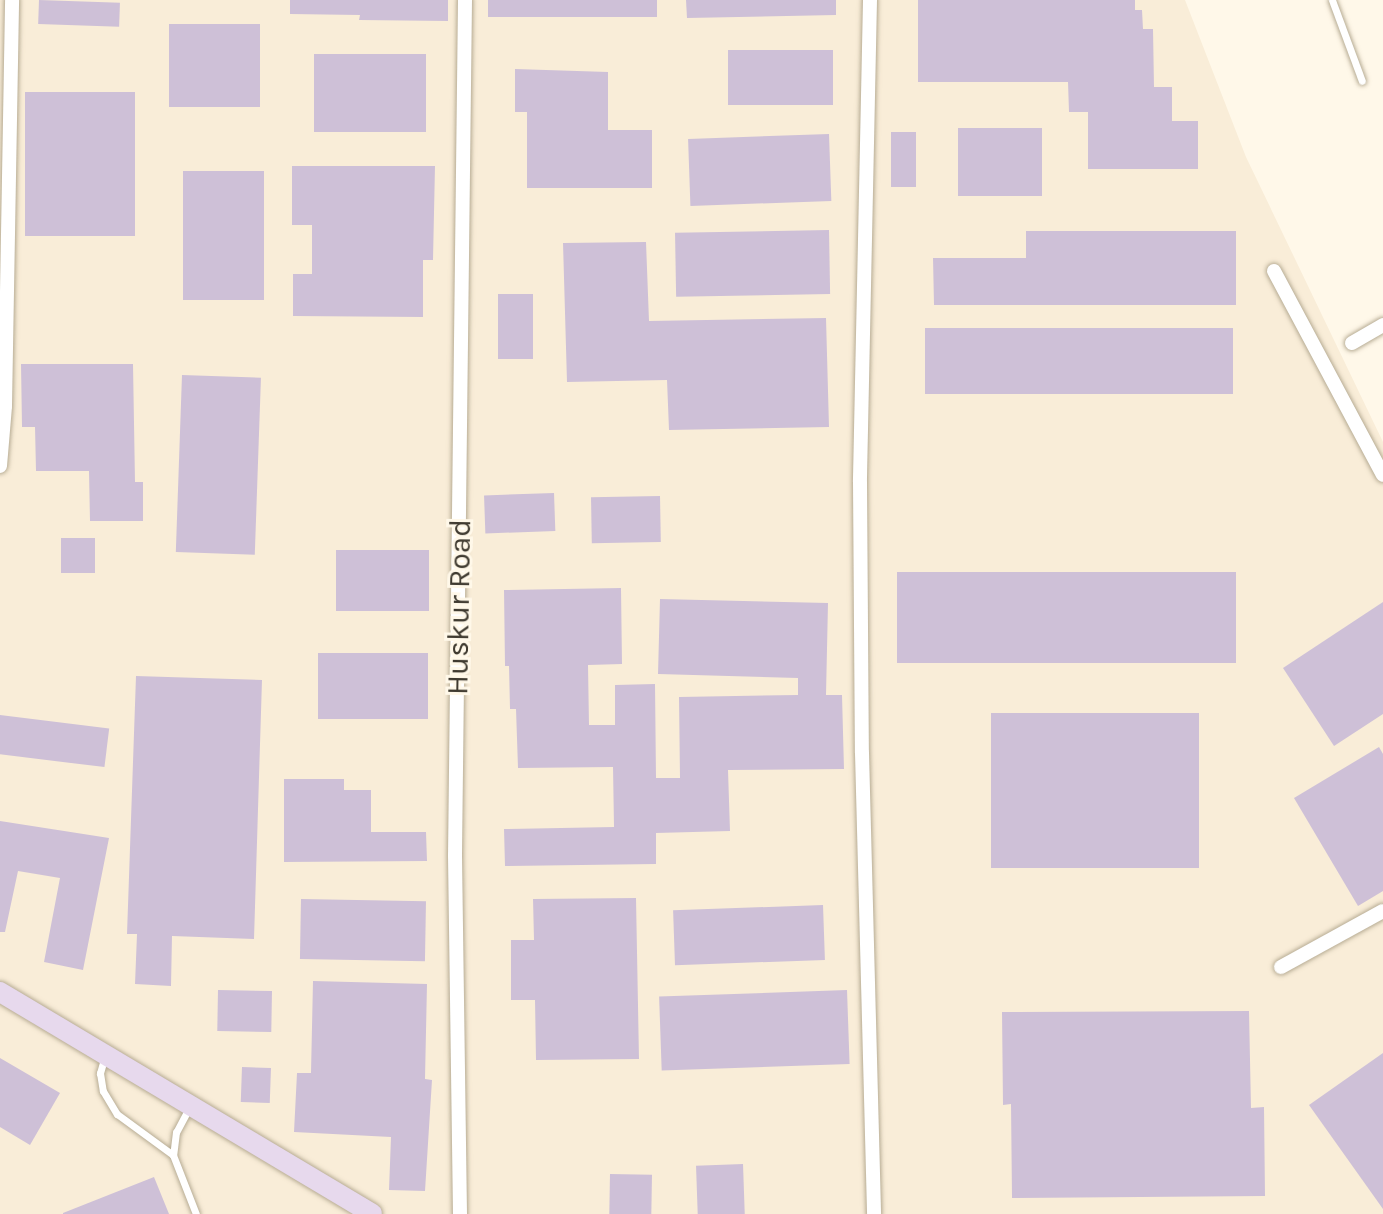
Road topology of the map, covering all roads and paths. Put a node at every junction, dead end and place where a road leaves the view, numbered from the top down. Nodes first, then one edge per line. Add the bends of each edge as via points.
1 (12, 0) edge
2 (465, 0) edge
3 (870, 0) edge
4 (1332, 0) edge
5 (1362, 81) dead end
6 (1274, 271) dead end
7 (1383, 325) edge
8 (1352, 343) dead end
9 (0, 466) edge
10 (1383, 475) edge
11 (1383, 911) edge
12 (1281, 967) dead end
13 (0, 992) edge
14 (106, 1055) junction
15 (191, 1105) junction
16 (173, 1155) junction
17 (196, 1214) edge
18 (372, 1214) edge
19 (460, 1214) edge
20 (874, 1214) edge

1 - 9 street
2 - 19 street, Huskur Road via 455,855
3 - 20 street via 860,482
4 - 5 lane
6 - 10 street
7 - 8 street
11 - 12 street
13 - 14 main road
14 - 15 main road
14 - 16 lane via 100,1073 103,1091 117,1114
15 - 16 lane via 176,1132
15 - 18 main road
16 - 17 lane

